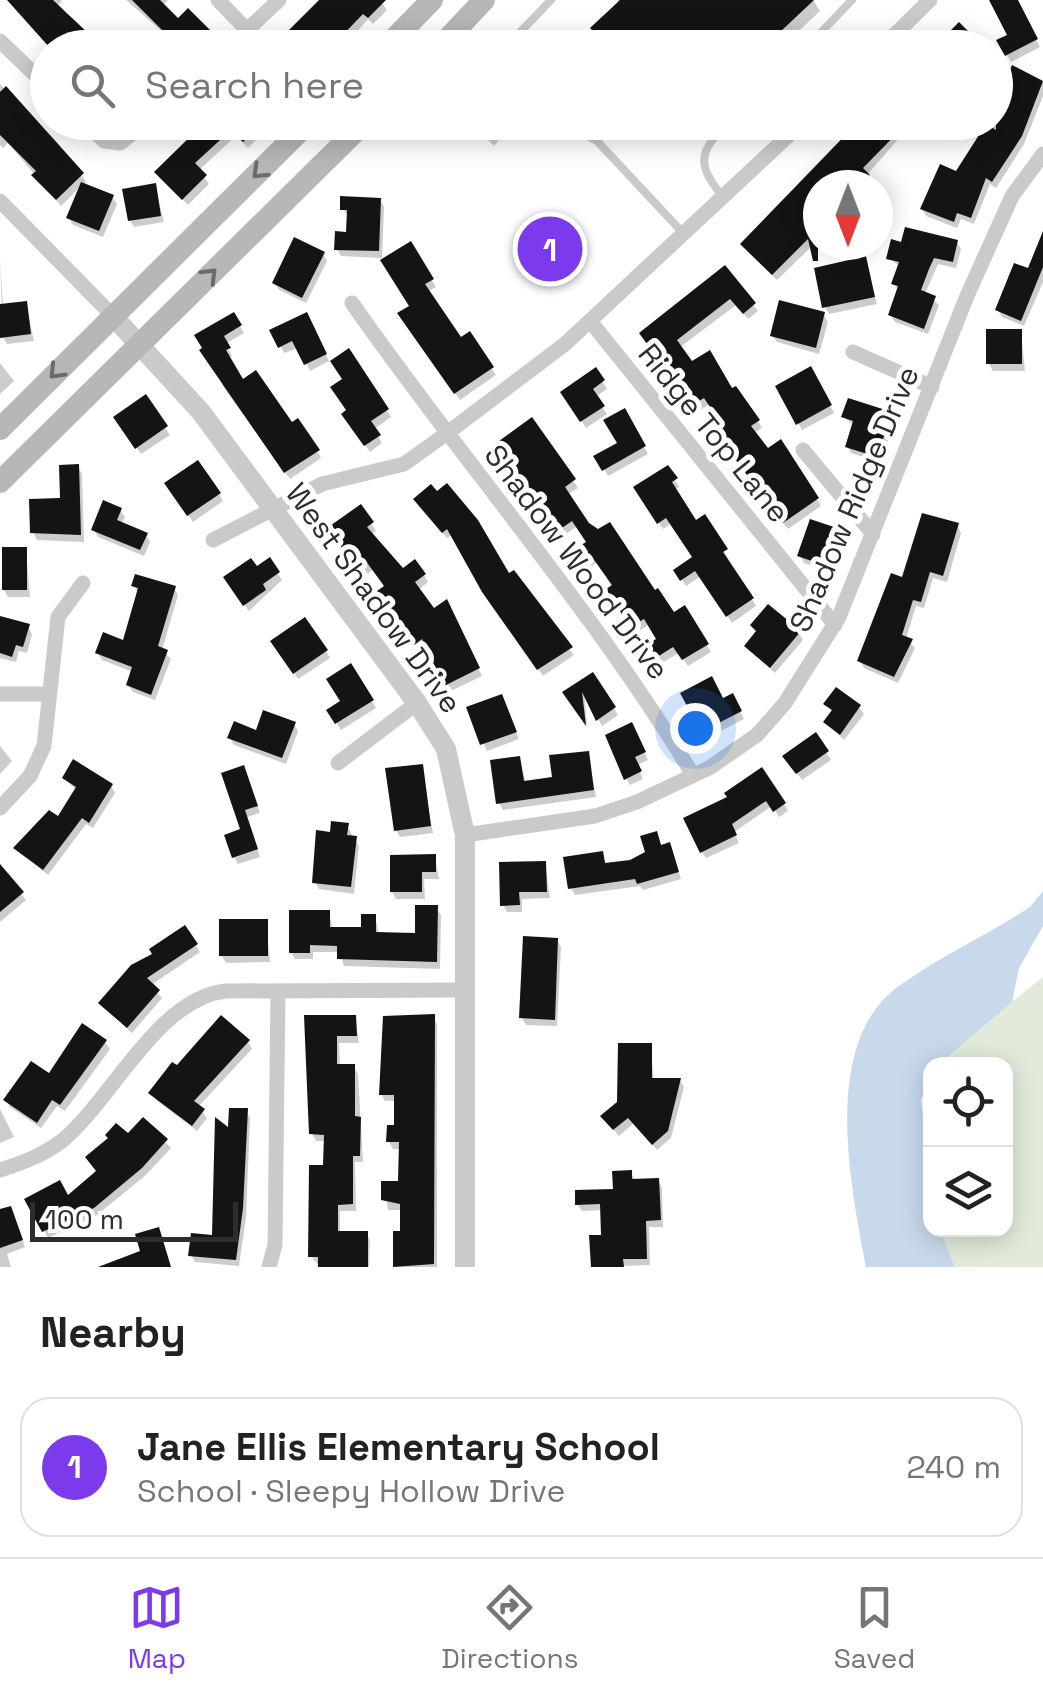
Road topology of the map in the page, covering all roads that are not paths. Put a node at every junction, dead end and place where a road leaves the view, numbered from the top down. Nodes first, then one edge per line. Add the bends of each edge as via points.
1 (218, 0) edge
2 (278, 0) edge
3 (432, 0) edge
4 (551, 0) edge
5 (852, 0) edge
6 (930, 0) edge
7 (483, 1) edge
8 (246, 30) joint
9 (403, 30) edge
10 (455, 30) edge
11 (523, 30) edge
12 (823, 30) edge
13 (899, 30) edge
14 (0, 41) edge
15 (30, 70) edge
16 (291, 140) edge
17 (346, 140) edge
18 (595, 140) edge
19 (715, 140) edge
20 (785, 140) edge
21 (1043, 154) edge
22 (724, 199) junction
23 (0, 200) edge
24 (685, 234) junction
25 (352, 303) dead end
26 (112, 314) junction
27 (590, 321) junction
28 (141, 344) junction
29 (853, 352) dead end
30 (932, 387) junction
31 (0, 429) edge
32 (446, 434) junction
33 (802, 450) dead end
34 (0, 482) edge
35 (272, 507) junction
36 (873, 534) junction
37 (213, 540) dead end
38 (83, 582) dead end
39 (835, 625) junction
40 (0, 694) edge
41 (48, 694) junction
42 (417, 702) junction
43 (338, 764) dead end
44 (693, 776) junction
45 (0, 808) edge
46 (464, 835) junction
47 (465, 990) junction
48 (278, 991) junction
49 (0, 1170) edge
50 (269, 1267) edge
51 (465, 1267) edge

1 - 8 street
2 - 8 street
3 - 9 main road
4 - 11 lane
5 - 12 lane
6 - 13 street
7 - 10 main road
14 - 15 street
16 -> 26 main road
28 -> 17 main road
18 - 24 lane
19 - 22 lane via 703,156 703,173
20 - 22 street
21 - 30 street, Shadow Ridge Drive via 1012,196
22 - 24 street
23 - 26 street
24 - 27 street
25 - 32 street, Shadow Wood Drive
26 - 28 street, West Shadow Drive
26 -> 31 main road
27 - 32 street
27 - 39 street, Ridge Top Lane
28 - 34 main road
28 - 35 street, West Shadow Drive
29 - 30 street
30 - 36 street, Shadow Ridge Drive
32 - 35 street via 404,464 322,484
32 - 44 street, Shadow Wood Drive via 642,690
33 - 36 street
35 - 37 street
35 - 42 street, West Shadow Drive
36 - 39 street, Shadow Ridge Drive
38 - 41 street via 58,618
39 - 44 street, Shadow Ridge Drive via 808,673 757,735
40 - 41 street
41 - 45 street via 44,746 30,776
42 - 43 street
42 - 46 street, West Shadow Drive via 446,749
44 - 46 street, Shadow Ridge Drive via 595,816
46 - 47 street, West Shadow Drive
47 - 48 street
47 - 51 street, West Shadow Drive
48 - 49 street via 199,997 164,1025 60,1142
48 - 50 street via 275,1245

